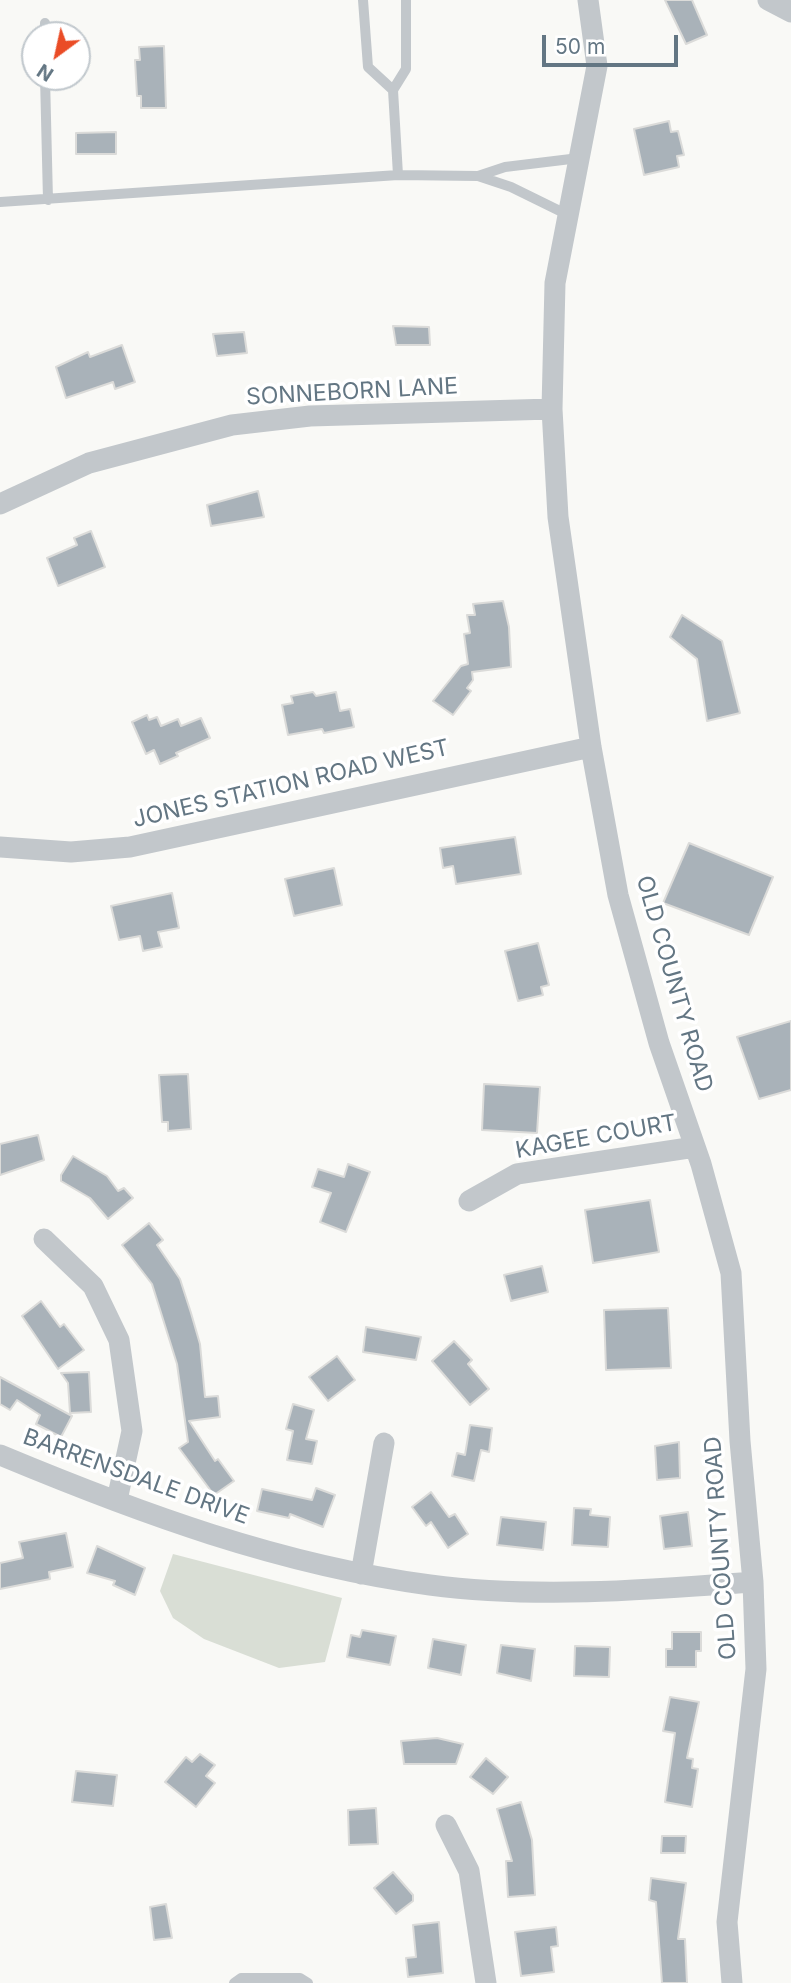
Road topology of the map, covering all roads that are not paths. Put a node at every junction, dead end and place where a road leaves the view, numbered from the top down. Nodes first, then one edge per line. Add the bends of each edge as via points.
1 (363, 0) edge
2 (406, 0) edge
3 (588, 0) edge
4 (768, 0) edge
5 (791, 12) edge
6 (393, 90) junction
7 (46, 91) edge
8 (579, 158) junction
9 (398, 174) junction
10 (478, 176) junction
11 (48, 200) junction
12 (0, 202) edge
13 (566, 214) junction
14 (552, 409) junction
15 (0, 503) edge
16 (591, 747) junction
17 (0, 847) edge
18 (695, 1147) junction
19 (469, 1201) dead end
20 (44, 1239) dead end
21 (384, 1443) dead end
22 (0, 1455) edge
23 (117, 1500) junction
24 (361, 1574) junction
25 (753, 1582) junction
26 (446, 1825) dead end
27 (304, 1980) edge
28 (234, 1983) edge
29 (486, 1983) edge
30 (732, 1983) edge

1 - 6 lane via 368,67
2 - 6 lane via 406,69
3 - 8 street, OLD COUNTY ROAD via 597,66
4 - 5 street
6 - 9 lane
7 - 11 lane
8 - 10 lane via 505,167
8 - 13 street, OLD COUNTY ROAD
9 - 10 lane
9 - 11 lane
10 - 13 lane
11 - 12 lane
13 - 14 street, OLD COUNTY ROAD via 555,283
14 - 15 street, SONNEBORN LANE via 310,416 232,425 89,463
14 - 16 street, OLD COUNTY ROAD via 558,517
16 - 17 street, JONES STATION ROAD WEST via 130,847 71,852
16 - 18 street, OLD COUNTY ROAD via 633,954
18 - 19 street, KAGEE COURT via 517,1174
18 - 25 street, OLD COUNTY ROAD via 731,1273
20 - 23 street via 93,1286 119,1340 132,1431
21 - 24 street
22 - 23 street, BARRENSDALE DRIVE
23 - 24 street, BARRENSDALE DRIVE via 204,1535
24 - 25 street, BARRENSDALE DRIVE via 432,1585 569,1592
25 - 30 street, OLD COUNTY ROAD via 756,1669 727,1922
26 - 29 street via 469,1871
27 - 28 lane via 241,1978

